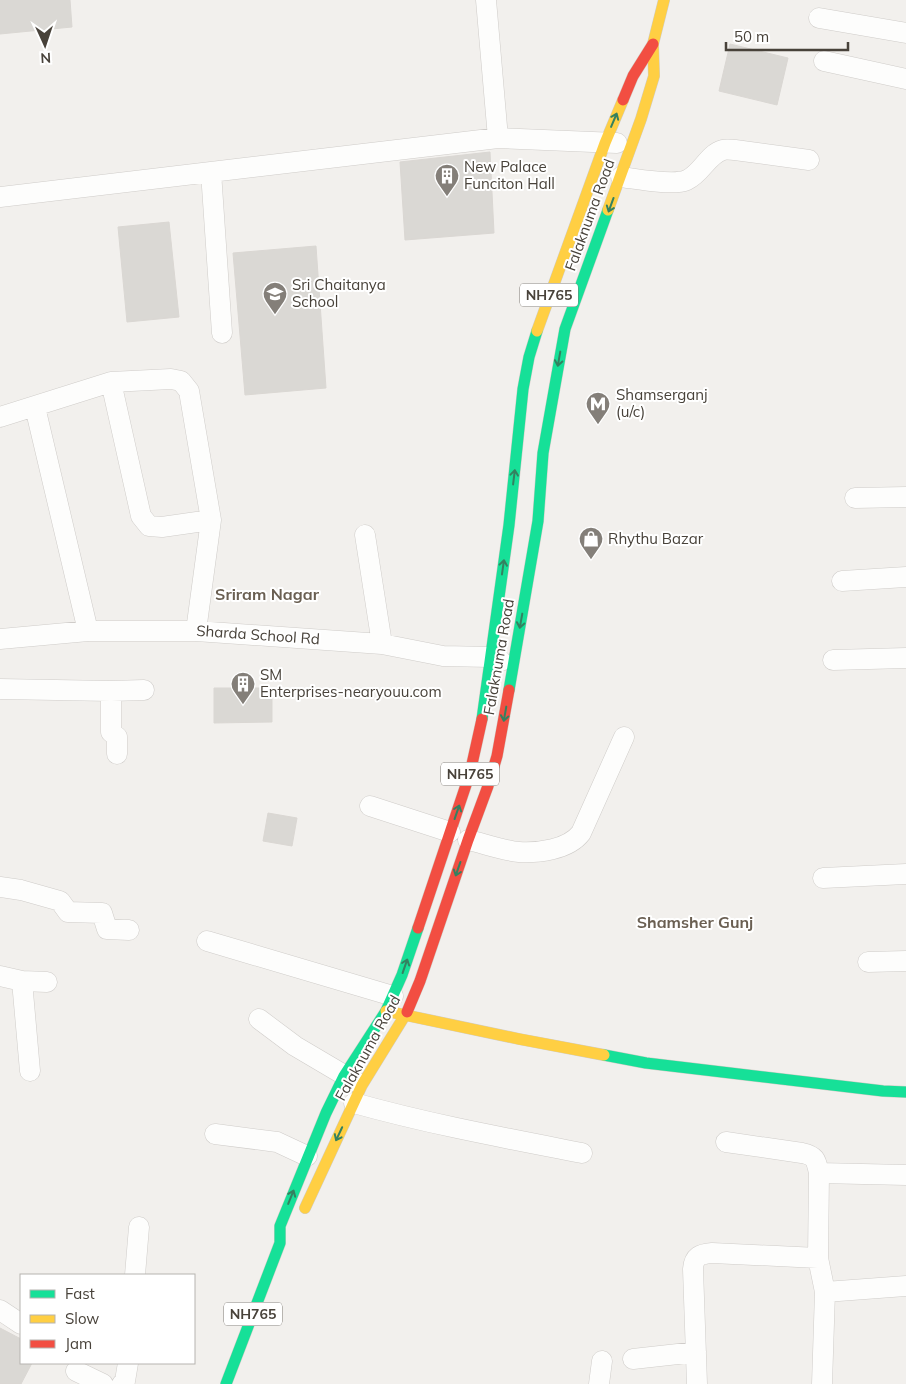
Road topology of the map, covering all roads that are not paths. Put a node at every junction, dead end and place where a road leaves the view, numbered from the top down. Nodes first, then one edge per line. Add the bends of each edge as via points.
1 (486, 0) edge
2 (664, 0) edge
3 (819, 18) dead end
4 (906, 33) edge
5 (653, 44) junction
6 (824, 61) dead end
7 (906, 78) edge
8 (498, 138) junction
9 (604, 143) junction
10 (632, 144) junction
11 (809, 160) dead end
12 (211, 172) junction
13 (621, 177) junction
14 (0, 198) edge
15 (222, 333) dead end
16 (111, 382) junction
17 (35, 406) junction
18 (0, 417) edge
19 (906, 497) edge
20 (855, 498) dead end
21 (211, 520) junction
22 (366, 535) dead end
23 (906, 577) edge
24 (842, 581) dead end
25 (88, 631) junction
26 (196, 631) junction
27 (0, 639) edge
28 (382, 644) junction
29 (490, 657) junction
30 (906, 658) edge
31 (833, 660) dead end
32 (513, 666) junction
33 (0, 689) edge
34 (144, 690) dead end
35 (111, 691) junction
36 (624, 737) dead end
37 (116, 754) dead end
38 (370, 806) dead end
39 (459, 836) junction
40 (906, 874) edge
41 (823, 878) dead end
42 (0, 887) edge
43 (129, 930) dead end
44 (208, 941) dead end
45 (906, 961) edge
46 (868, 962) dead end
47 (0, 976) edge
48 (22, 981) junction
49 (47, 982) dead end
50 (390, 1004) junction
51 (406, 1015) junction
52 (259, 1019) dead end
53 (30, 1071) dead end
54 (344, 1076) junction
55 (906, 1092) edge
56 (358, 1094) junction
57 (216, 1134) dead end
58 (726, 1142) dead end
59 (582, 1153) dead end
60 (308, 1156) junction
61 (819, 1173) junction
62 (906, 1175) edge
63 (301, 1218) dead end
64 (140, 1227) dead end
65 (291, 1233) dead end
66 (280, 1243) junction
67 (818, 1258) junction
68 (135, 1274) edge
69 (906, 1286) edge
70 (825, 1292) junction
71 (0, 1310) edge
72 (20, 1323) edge
73 (696, 1352) junction
74 (633, 1359) dead end
75 (602, 1361) dead end
76 (128, 1364) edge
77 (73, 1373) edge
78 (103, 1384) edge
79 (122, 1384) edge
80 (226, 1384) edge
81 (599, 1384) edge
82 (697, 1384) edge
83 (822, 1384) edge

1 - 8 street
2 - 5 main road, Falaknuma Road / NH765
3 - 4 street
9 -> 5 main road, Falaknuma Road / NH765 via 633,76
5 - 10 main road, Falaknuma Road / NH765 via 654,76
6 - 7 street
8 - 9 street
8 - 12 street
9 - 10 street
29 -> 9 main road, Falaknuma Road / NH765 via 529,357
10 - 13 main road, Falaknuma Road / NH765
11 - 13 street via 724,150 714,154 686,180 672,182
12 - 14 street
12 - 15 street
13 -> 32 main road, Falaknuma Road / NH765 via 565,329 542,453 538,521
16 - 17 street
16 - 21 street via 141,516 149,526
16 - 21 street via 171,379 181,381 189,391
17 - 18 street
17 - 25 street
19 - 20 street
21 - 26 street
22 - 28 street
23 - 24 street
25 - 26 street, Sharda School Rd
25 - 27 street, Sharda School Rd
26 - 28 street, Sharda School Rd
28 - 29 street, Sharda School Rd via 443,656
29 - 32 street, Sharda School Rd
39 -> 29 main road, Falaknuma Road / NH765 via 484,712
30 - 31 street
32 -> 39 main road, Falaknuma Road / NH765 via 497,756 488,786
33 - 35 street
34 - 35 street
35 - 37 street via 111,732 117,737
36 - 39 street via 581,834 572,843 517,852
38 - 39 street
50 -> 39 main road, Falaknuma Road / NH765
39 -> 51 main road, Falaknuma Road / NH765 via 420,982
40 - 41 street
42 - 43 street via 60,901 68,912 102,913 107,929
44 - 50 street
45 - 46 street
47 - 48 street
48 - 49 street
48 - 53 street
50 - 51 main road
50 - 54 main road, Falaknuma Road / NH765
51 - 55 main road via 646,1063
51 - 56 main road, Falaknuma Road / NH765
52 - 54 street
54 - 56 street
54 - 60 main road, Falaknuma Road / NH765
56 - 59 street via 418,1120
56 -> 63 main road, Falaknuma Road / NH765
57 - 60 street via 277,1142
58 - 61 street via 811,1155 817,1162
66 -> 60 main road, Falaknuma Road / NH765 via 280,1226
61 - 62 street
61 - 67 street
64 - 68 street
65 - 66 main road, Falaknuma Road / NH765
66 - 80 main road, Falaknuma Road / NH765
67 - 70 street
67 - 73 street via 712,1253 697,1257 693,1269
69 - 70 street
70 - 83 street
71 - 72 street
73 - 74 street
73 - 82 street
75 - 81 street
76 - 79 street
77 - 78 street

